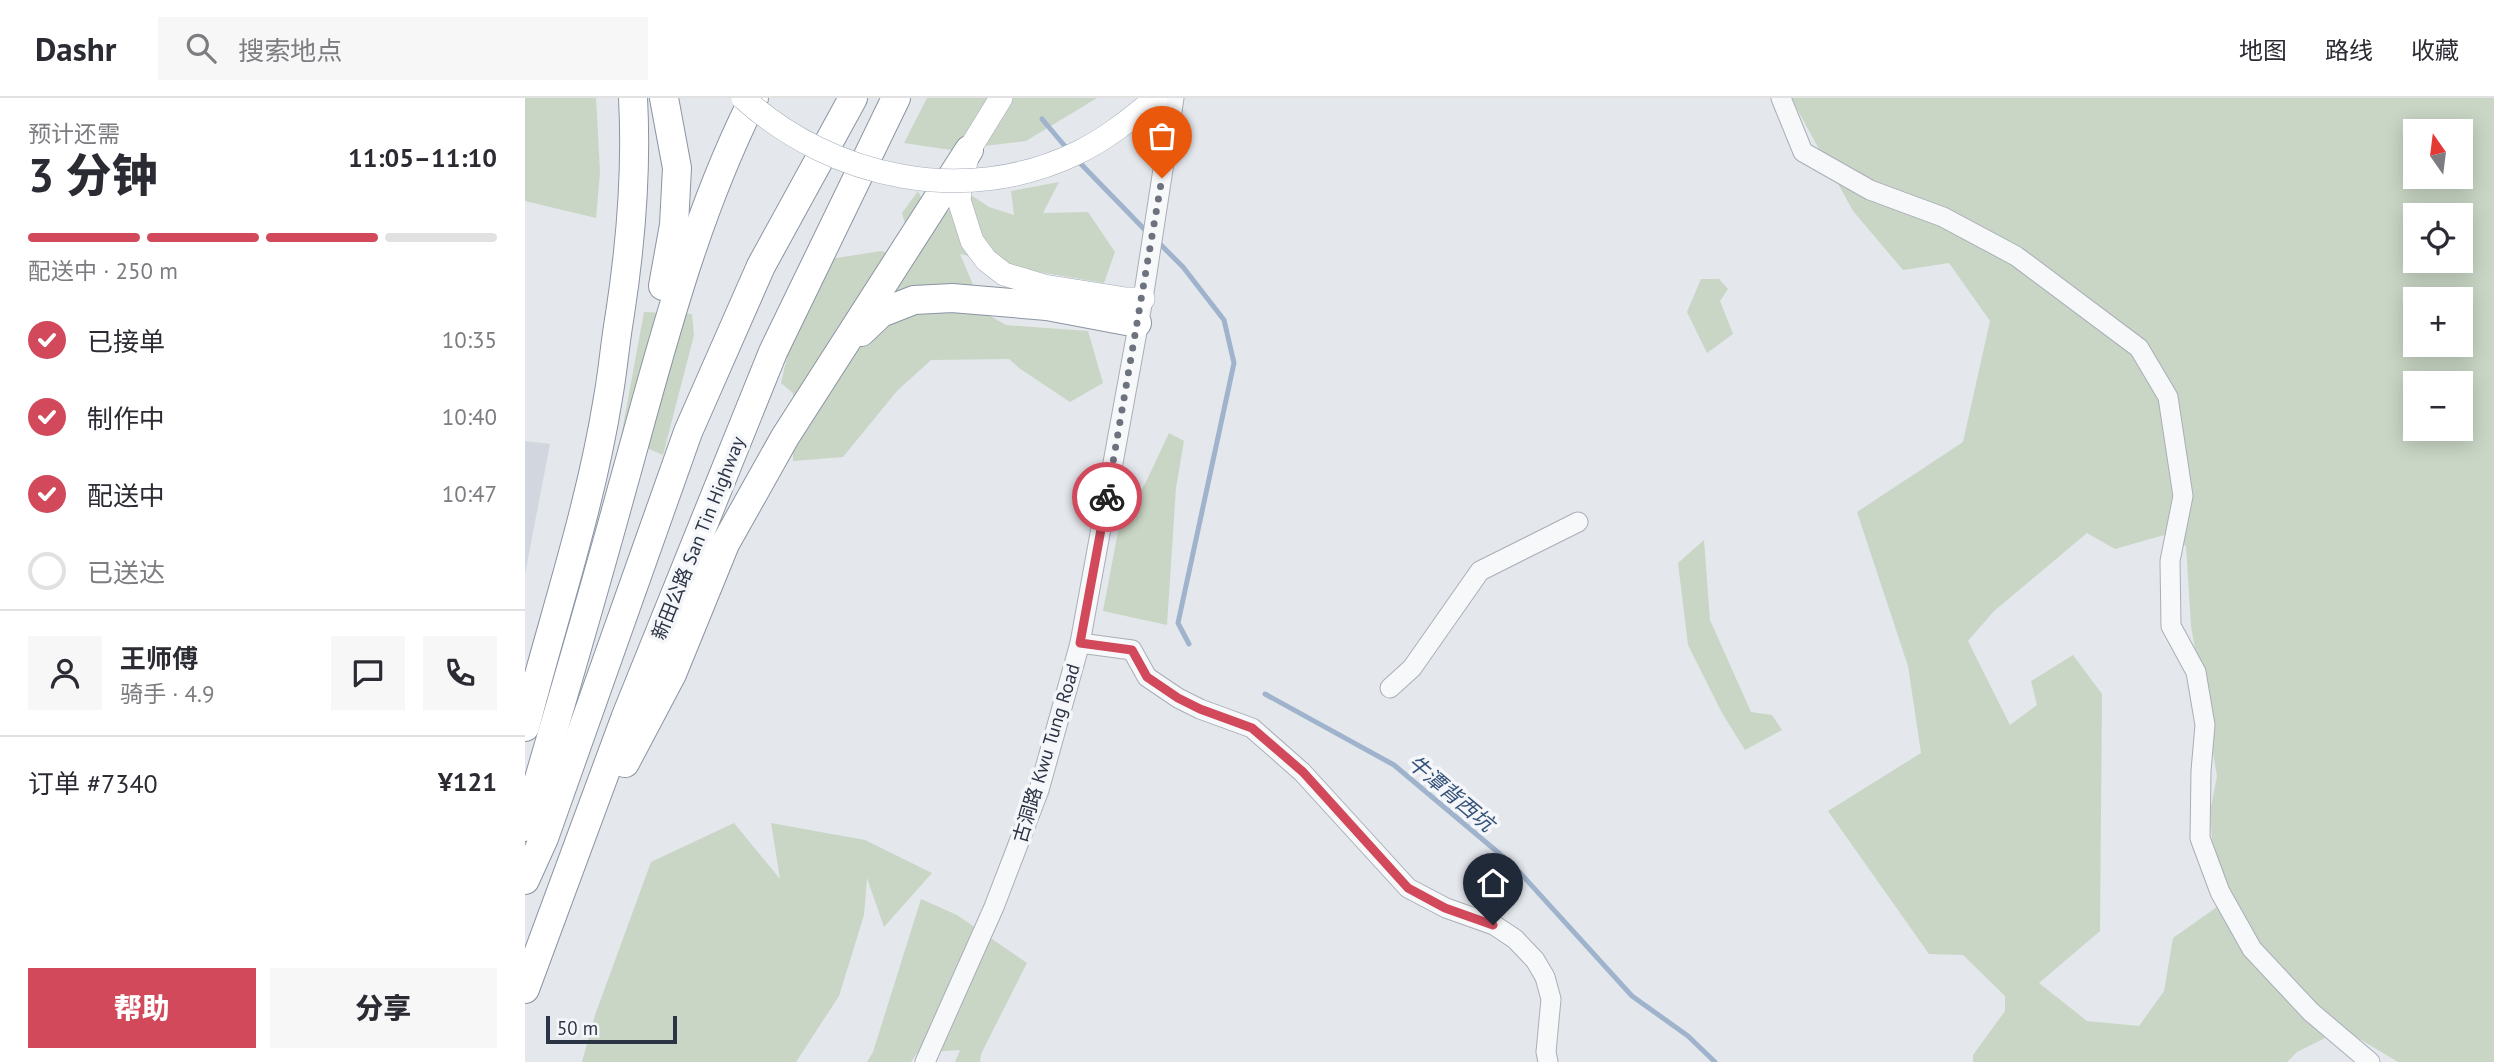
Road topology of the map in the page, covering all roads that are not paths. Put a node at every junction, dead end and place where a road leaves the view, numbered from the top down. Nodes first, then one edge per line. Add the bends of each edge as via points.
1 (632, 98) edge
2 (664, 98) edge
3 (743, 98) edge
4 (754, 98) edge
5 (853, 98) edge
6 (897, 98) edge
7 (1001, 98) edge
8 (1156, 98) edge
9 (1174, 98) edge
10 (1781, 98) edge
11 (969, 150) junction
12 (1140, 311) junction
13 (842, 350) junction
14 (626, 474) junction
15 (1578, 522) dead end
16 (1080, 643) junction
17 (1390, 688) dead end
18 (525, 727) edge
19 (525, 827) edge
20 (575, 857) junction
21 (525, 880) edge
22 (525, 989) edge
23 (925, 1062) edge
24 (1548, 1062) edge
25 (2370, 1062) edge

1 - 18 highway via 633,205 608,399
2 - 14 highway via 677,168 674,225
3 - 8 main road, bridge via 779,127 836,158 881,173 940,180 991,178 1075,154
4 - 14 highway via 718,174 686,261
5 - 21 highway via 761,266 688,432
6 - 20 highway, 新田公路 San Tin Highway via 773,352 631,704
7 - 11 main road
9 - 12 street, 古洞路 Kwu Tung Road
10 - 25 street via 1803,152 1870,190 1943,217 2016,256 2139,348 2168,397 2183,496 2170,561 2171,626 2196,672 2205,725 2200,838 2220,892 2252,949 2311,1012
11 - 12 main road via 959,200 972,241 986,260 1004,274 1044,286 1126,299
11 - 13 highway
12 - 13 highway via 952,298 914,300 881,313
12 - 16 street, 古洞路 Kwu Tung Road
13 - 20 highway via 785,437 725,544 672,674
14 - 19 highway
15 - 17 street via 1480,571 1412,668
16 - 23 street, 古洞路 Kwu Tung Road via 1039,790 994,907
16 - 24 street via 1132,650 1147,677 1178,698 1252,728 1303,772 1408,888 1515,939 1535,960 1552,999
20 - 22 highway, 新田公路 San Tin Highway

